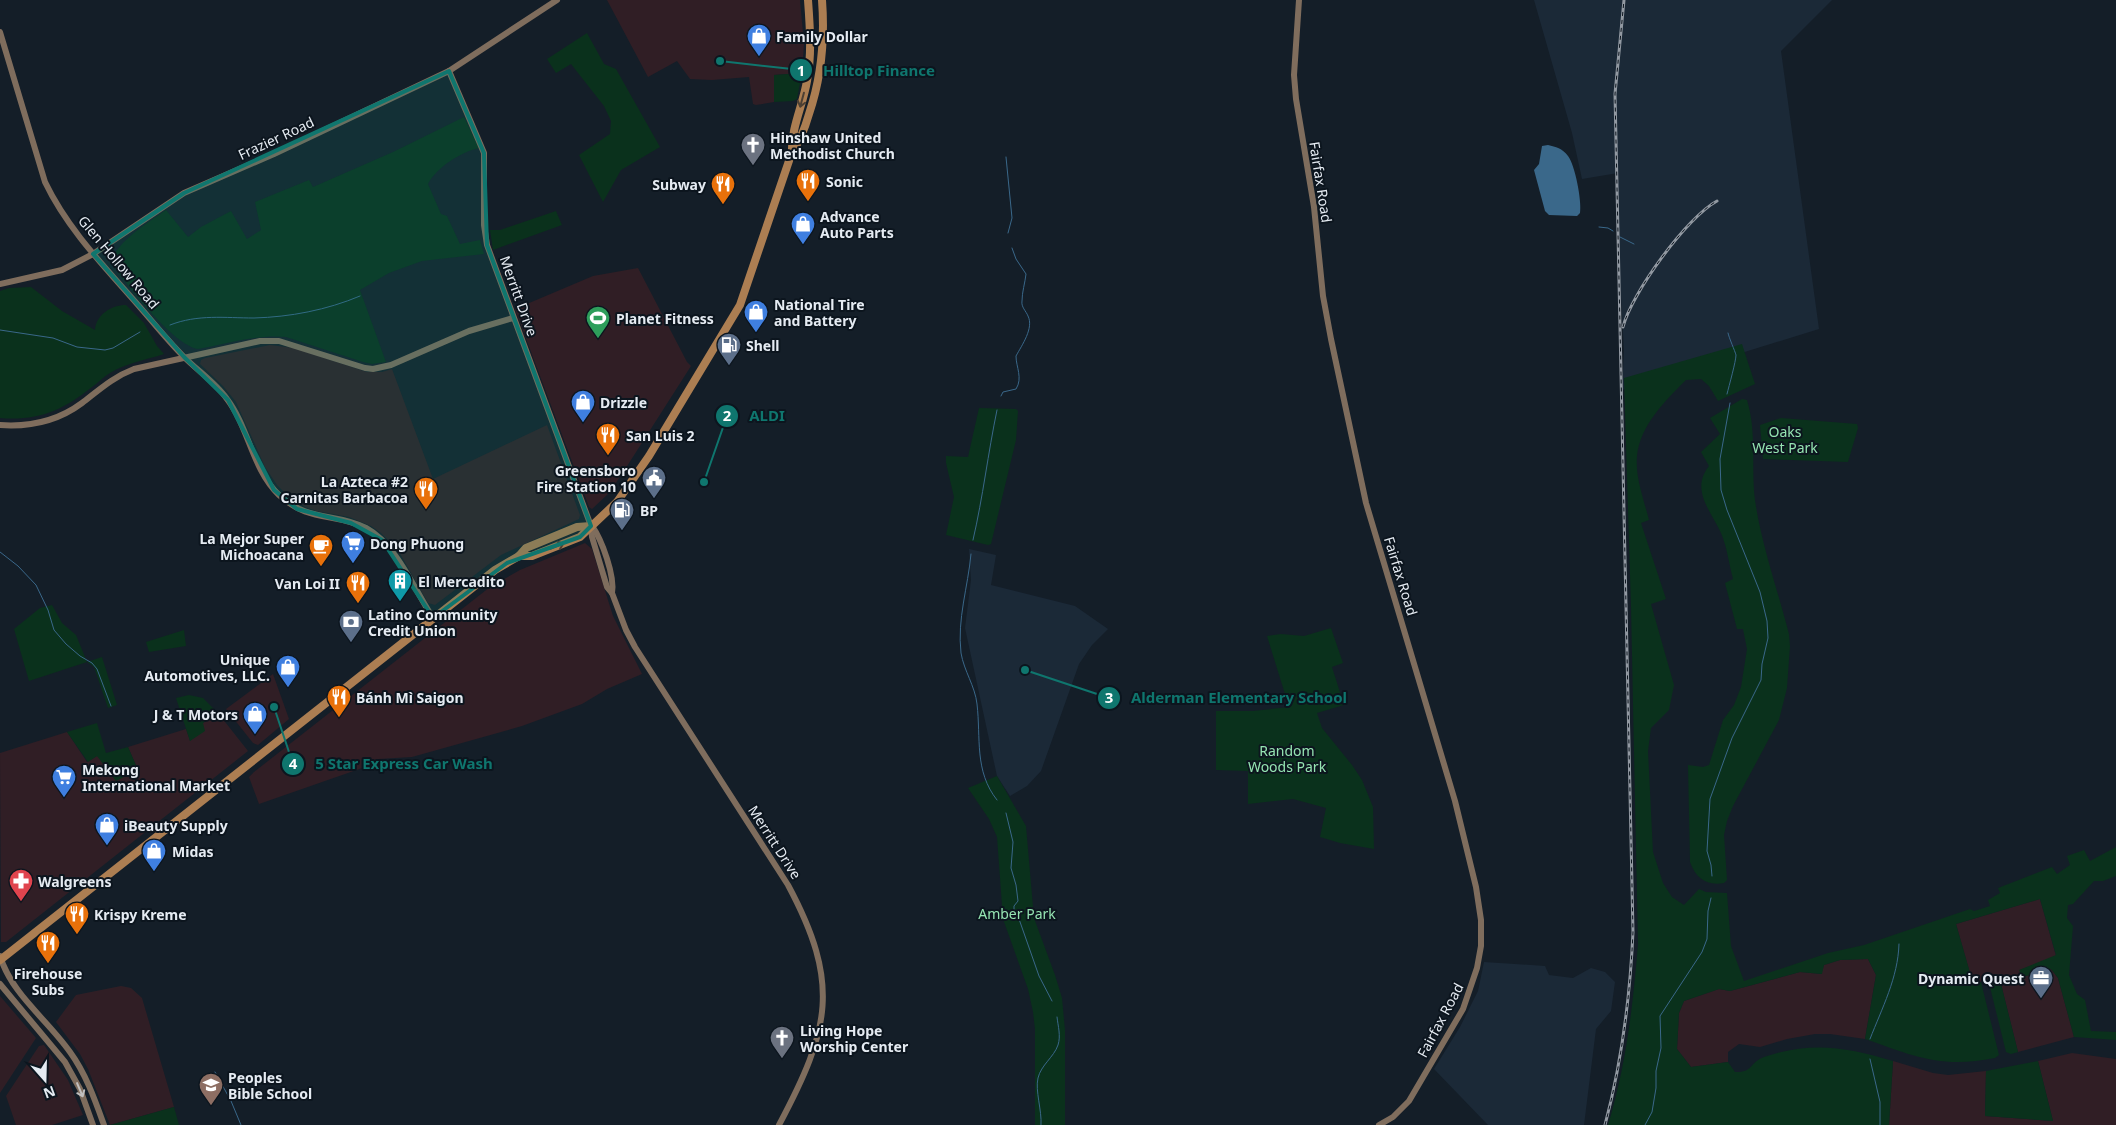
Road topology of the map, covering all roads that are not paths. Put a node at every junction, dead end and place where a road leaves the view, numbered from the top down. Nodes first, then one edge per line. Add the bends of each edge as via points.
1 (557, 0) edge
2 (808, 0) edge
3 (822, 0) edge
4 (1299, 0) edge
5 (0, 32) edge
6 (448, 71) junction
7 (792, 152) junction
8 (93, 254) junction
9 (0, 284) edge
10 (513, 318) junction
11 (184, 357) junction
12 (0, 425) edge
13 (591, 526) junction
14 (433, 618) junction
15 (0, 959) edge
16 (0, 984) edge
17 (93, 1125) edge
18 (104, 1125) edge
19 (779, 1125) edge
20 (1379, 1125) edge

1 - 6 street, Frazier Road
2 -> 7 main road via 810,56 805,92 791,139
3 - 7 main road via 821,70 800,142
4 - 20 street, Fairfax Road via 1294,75 1296,99 1331,339 1366,503 1455,801 1481,920 1477,968 1463,1009 1409,1101
5 - 8 street, Glen Hollow Road via 45,182 53,199
6 - 8 street, Frazier Road via 274,154 184,192
6 - 10 street, Merritt Drive via 483,147 487,245
7 - 13 main road via 736,311 648,458 617,502
8 - 9 street, Frazier Road via 62,270
8 - 11 street, Glen Hollow Road
10 - 11 street via 469,331 381,368 365,368 279,341
10 - 13 street, Merritt Drive
11 - 12 street via 124,372 76,407 52,419 27,425
11 - 14 street, Glen Hollow Road via 228,400 262,472 280,495 297,509 366,528 382,540 395,555
13 - 14 main road via 577,527 526,548
13 - 19 street, Merritt Drive via 608,587 635,647 786,882 817,949 824,997 818,1037
14 - 15 main road
15 - 18 street via 14,986 76,1061
16 -> 17 street via 65,1062 80,1089

